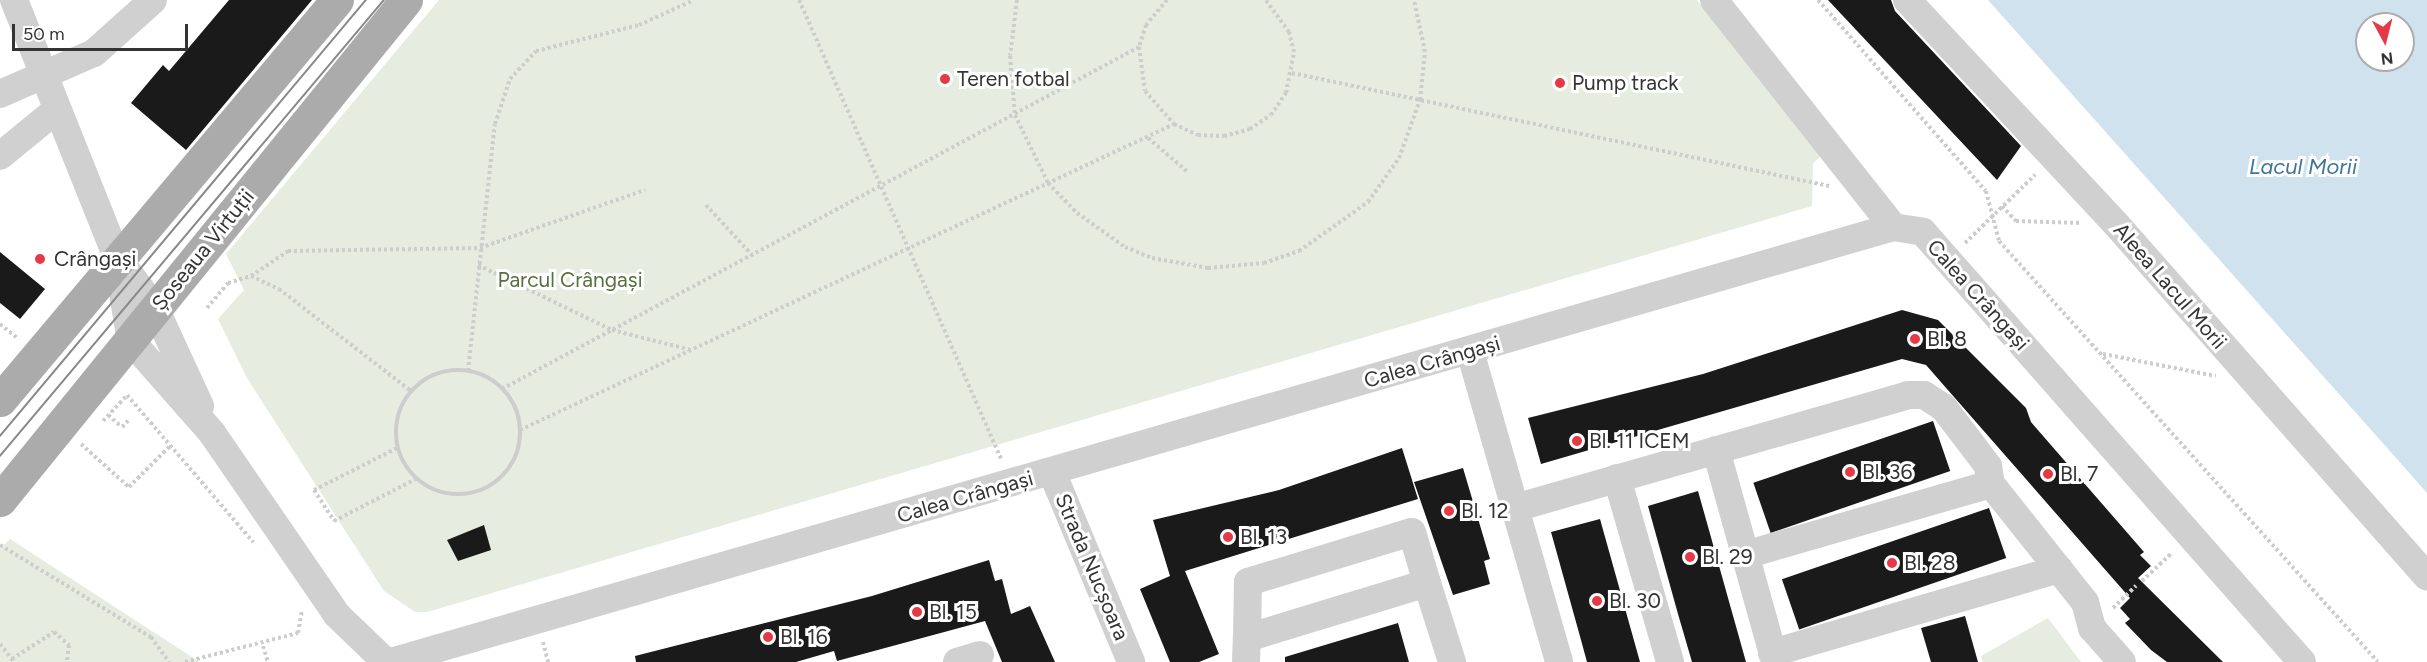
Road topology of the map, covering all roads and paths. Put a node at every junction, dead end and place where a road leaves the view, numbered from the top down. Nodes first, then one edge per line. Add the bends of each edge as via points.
1 (14, 0) edge
2 (338, 0) edge
3 (406, 0) edge
4 (694, 0) edge
5 (800, 0) edge
6 (1017, 0) edge
7 (1167, 0) edge
8 (1266, 0) edge
9 (1413, 0) edge
10 (1714, 0) edge
11 (1818, 0) edge
12 (1906, 0) edge
13 (150, 2) edge
14 (1139, 47) junction
15 (1292, 73) junction
16 (42, 78) junction
17 (0, 94) edge
18 (1420, 100) junction
19 (55, 111) junction
20 (1015, 115) junction
21 (1174, 124) junction
22 (1148, 138) junction
23 (0, 156) edge
24 (2053, 158) junction
25 (1190, 173) dead end
26 (1048, 183) junction
27 (881, 186) junction
28 (645, 190) dead end
29 (1867, 194) junction
30 (706, 205) dead end
31 (2002, 206) junction
32 (1991, 216) junction
33 (2116, 224) junction
34 (1893, 227) junction
35 (480, 248) junction
36 (909, 248) junction
37 (752, 255) junction
38 (117, 258) junction
39 (1947, 260) junction
40 (478, 265) junction
41 (251, 276) junction
42 (155, 308) junction
43 (207, 308) dead end
44 (0, 324) edge
45 (612, 330) junction
46 (131, 341) junction
47 (24, 345) dead end
48 (691, 350) junction
49 (1470, 351) junction
50 (2102, 354) junction
51 (468, 371) junction
52 (2255, 383) junction
53 (502, 389) junction
54 (411, 391) junction
55 (0, 400) edge
56 (108, 415) junction
57 (129, 420) dead end
58 (94, 430) dead end
59 (520, 430) junction
60 (212, 433) junction
61 (88, 437) dead end
62 (81, 444) junction
63 (170, 446) junction
64 (397, 448) junction
65 (1716, 450) junction
66 (73, 452) dead end
67 (120, 468) dead end
68 (1052, 472) junction
69 (115, 474) junction
70 (1617, 478) junction
71 (416, 479) junction
72 (1011, 483) junction
73 (1991, 484) junction
74 (0, 500) edge
75 (1515, 508) junction
76 (2192, 535) junction
77 (0, 545) edge
78 (261, 551) dead end
79 (1745, 555) junction
80 (2059, 569) junction
81 (2427, 577) edge
82 (2142, 581) dead end
83 (1427, 583) junction
84 (300, 604) dead end
85 (263, 646) junction
86 (1, 647) edge
87 (1246, 650) edge
88 (1774, 657) edge
89 (13, 661) edge
90 (67, 662) edge
91 (170, 662) edge
92 (185, 662) edge
93 (267, 662) edge
94 (386, 662) edge
95 (391, 662) edge
96 (1131, 662) edge
97 (1452, 662) edge
98 (1559, 662) edge
99 (1670, 662) edge
100 (2122, 662) edge
101 (2302, 662) edge
102 (2378, 662) edge

1 - 16 street
2 - 38 main road
3 - 42 main road, Șoseaua Virtuții
4 - 35 path via 639,25 551,45 521,65 510,79 495,124
5 - 27 path
6 - 20 path via 1010,56
7 - 14 path via 1146,25
8 - 15 path via 1289,32
9 - 18 path via 1425,52
10 - 29 street
11 - 32 path via 1986,191
12 - 24 street, Aleea Lacul Morii
13 - 16 street via 94,53
14 - 20 path
14 - 21 path via 1145,91
15 - 18 path
15 - 21 path via 1271,115 1250,129 1224,136 1198,135
16 - 17 street
16 - 19 street
18 - 26 path via 1399,158 1368,202 1324,239 1263,262 1208,268 1152,258 1100,233
18 - 29 path
19 - 23 street
19 - 38 street
20 - 26 path
20 - 27 path
21 - 22 path
22 - 25 path
22 - 26 path
24 - 31 path
24 - 33 street, Aleea Lacul Morii
26 - 36 path
27 - 36 path
27 - 37 path
28 - 35 path
29 - 34 street
30 - 37 path
31 - 32 path
31 - 33 path via 2016,221
32 - 39 path
32 - 50 path via 1999,241
33 - 52 street, Aleea Lacul Morii
34 - 39 street, Calea Crângași via 1923,232
34 - 49 street, Calea Crângași
35 - 40 path
35 - 41 path via 288,251
36 - 48 path
36 - 72 path
37 - 45 path
38 - 42 street
38 - 46 street
38 - 55 main road
39 - 76 street, Calea Crângași
40 - 45 path
40 - 51 path
41 - 43 path via 228,283
41 - 54 path via 279,289
42 - 46 main road, Șoseaua Virtuții
42 - 60 street
44 - 47 path
45 - 48 path
45 - 53 path
46 - 60 street
46 - 74 main road, Șoseaua Virtuții
48 - 59 path
49 - 68 street, Calea Crângași
49 - 75 street
50 - 52 path
50 - 102 path
51 - 53 path
51 - 54 path via 436,374
52 - 81 street, Aleea Lacul Morii
53 - 59 path
54 - 64 path via 395,428
56 - 57 path via 122,427
56 - 58 path
56 - 63 path via 127,394
59 - 71 path via 511,465 484,489 449,494
60 - 94 street via 337,615
61 - 62 path
62 - 66 path
62 - 69 path
63 - 69 path via 129,487
63 - 78 path
64 - 71 path
64 - 71 path via 314,490 334,521
65 - 70 street
65 - 73 street via 1924,395 1944,408 1988,466
65 - 79 street
67 - 69 path
68 - 72 street, Calea Crângași
68 - 96 street, Strada Nucșoara
70 - 75 street
70 - 99 street
72 - 95 street, Calea Crângași
73 - 79 street
73 - 80 street
75 - 98 street
76 - 82 path
76 - 101 street, Calea Crângași
77 - 91 path via 151,637
79 - 88 street
80 - 88 street
80 - 100 street via 2085,602 2092,628
83 - 87 street
83 - 87 street via 1412,532 1248,582
83 - 97 street
84 - 85 path via 298,633
85 - 92 path
85 - 93 path
86 - 89 path
89 - 90 path via 54,632 69,645

